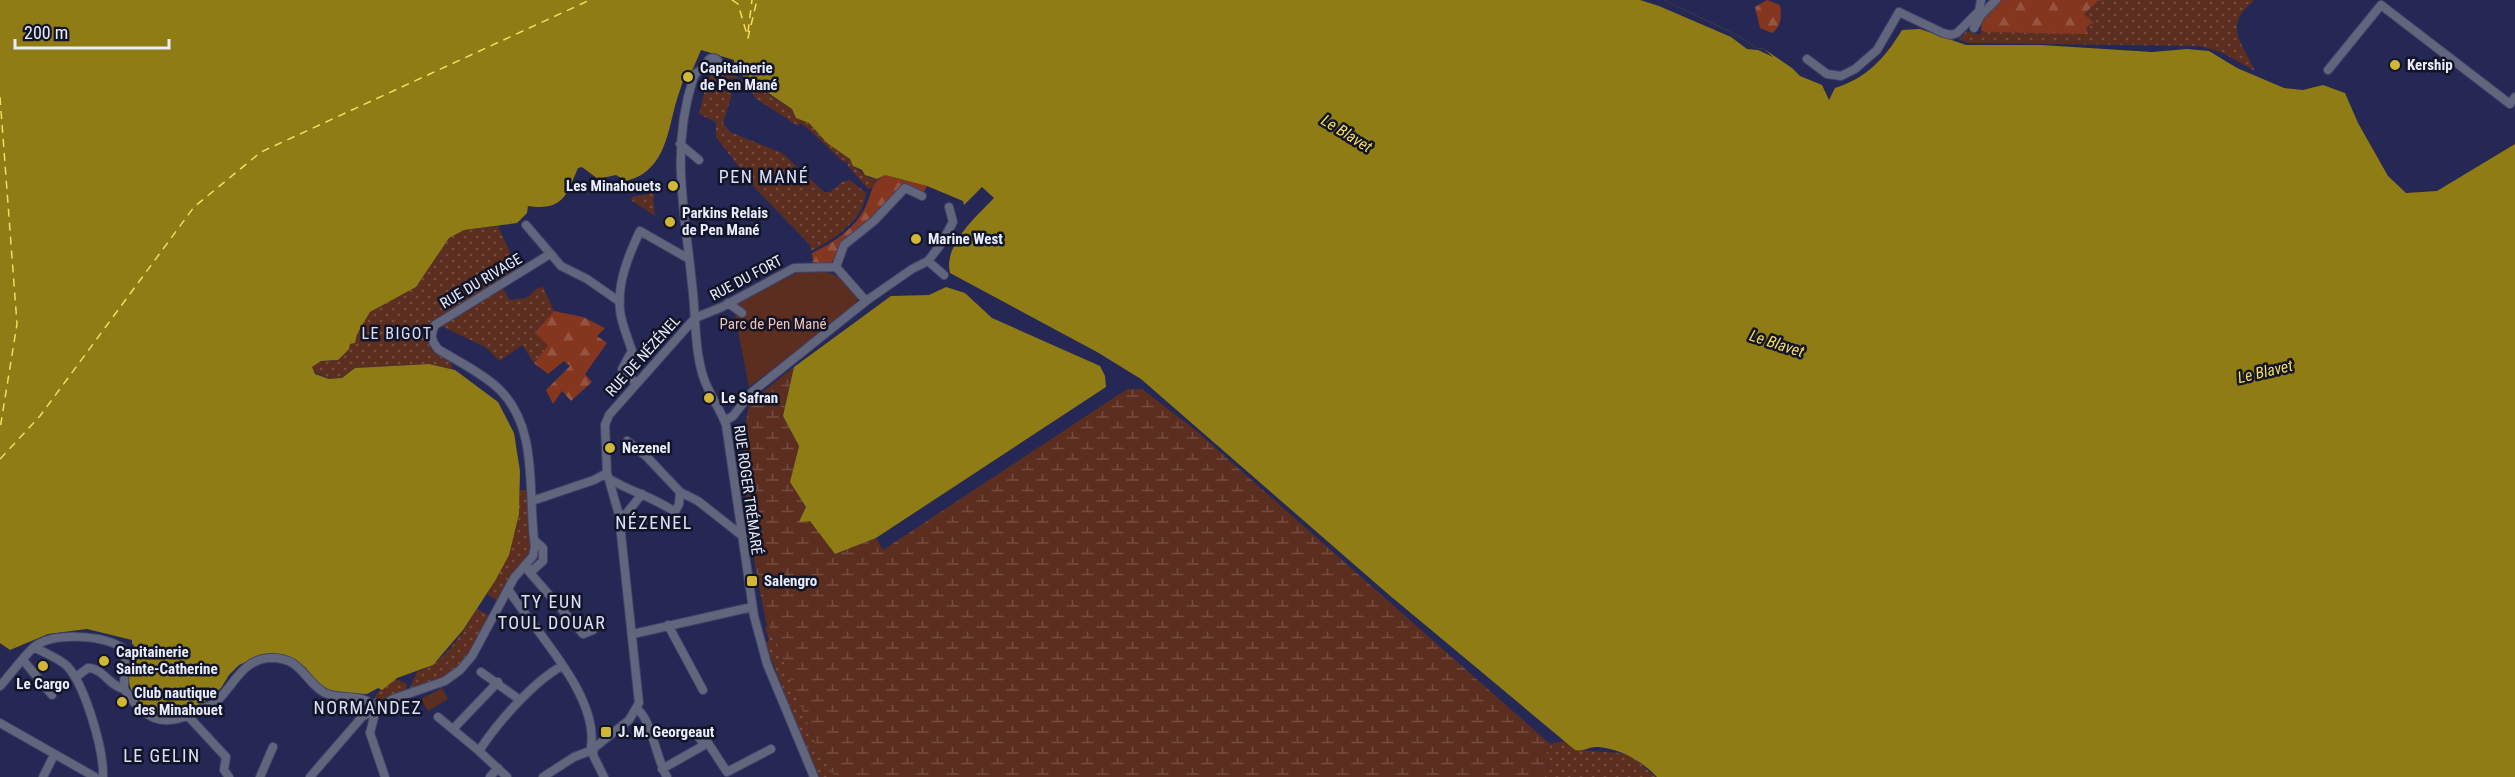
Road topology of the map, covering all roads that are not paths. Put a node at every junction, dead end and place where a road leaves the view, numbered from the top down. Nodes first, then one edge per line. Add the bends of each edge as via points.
1 (1981, 0) edge
2 (1996, 0) edge
3 (1974, 28) dead end
4 (1807, 59) dead end
5 (707, 66) dead end
6 (2328, 70) dead end
7 (2515, 97) edge
8 (680, 144) junction
9 (699, 160) dead end
10 (922, 196) dead end
11 (949, 207) dead end
12 (526, 225) dead end
13 (550, 254) junction
14 (689, 259) junction
15 (928, 261) junction
16 (836, 267) junction
17 (944, 275) dead end
18 (866, 301) junction
19 (620, 302) junction
20 (728, 303) junction
21 (742, 313) dead end
22 (695, 318) junction
23 (636, 383) junction
24 (725, 421) junction
25 (627, 441) dead end
26 (607, 475) junction
27 (680, 492) junction
28 (642, 494) junction
29 (532, 501) junction
30 (619, 514) junction
31 (740, 534) junction
32 (525, 567) junction
33 (508, 589) junction
34 (752, 607) junction
35 (668, 625) junction
36 (593, 630) dead end
37 (633, 634) junction
38 (34, 647) junction
39 (23, 660) junction
40 (562, 666) junction
41 (481, 672) dead end
42 (76, 677) junction
43 (498, 682) junction
44 (0, 686) edge
45 (124, 689) junction
46 (703, 690) dead end
47 (52, 695) dead end
48 (520, 700) junction
49 (376, 709) junction
50 (637, 709) junction
51 (188, 716) junction
52 (438, 717) dead end
53 (1, 724) edge
54 (453, 729) junction
55 (699, 737) dead end
56 (704, 745) junction
57 (273, 747) dead end
58 (771, 749) dead end
59 (479, 751) junction
60 (591, 751) junction
61 (54, 755) junction
62 (498, 768) junction
63 (662, 769) junction
64 (730, 775) edge
65 (43, 777) edge
66 (95, 777) edge
67 (103, 777) edge
68 (228, 777) edge
69 (260, 777) edge
70 (310, 777) edge
71 (385, 777) edge
72 (490, 777) edge
73 (507, 777) edge
74 (543, 777) edge
75 (603, 777) edge
76 (668, 777) edge
77 (814, 777) edge

1 - 4 street via 1979,11 1958,33 1951,35 1899,12 1877,50 1841,76 1827,74
2 - 3 street
5 - 8 street, RUE ROGER TRÉMARÉ via 693,79
6 - 7 street via 2381,5 2510,104
8 - 9 street
8 - 14 street, RUE ROGER TRÉMARÉ
10 - 16 street via 905,188 844,246
11 - 15 street via 953,222
12 - 13 street
13 - 19 street via 567,271 587,279
13 - 29 street, RUE DU RIVAGE via 435,325 431,333 438,349 499,389 515,409 525,432
14 - 19 street via 640,231 626,265
14 - 22 street, RUE ROGER TRÉMARÉ
15 - 17 street
15 - 18 street
16 - 18 street
16 - 20 street, RUE DU FORT via 794,268
18 - 24 street via 752,392
19 - 23 street via 632,351 622,369
20 - 21 street
20 - 22 street, RUE DU FORT
22 - 23 street, RUE DE NÉZÉNEL
22 - 24 street, RUE ROGER TRÉMARÉ via 703,376
23 - 26 street, RUE DE NÉZÉNEL via 605,425
24 - 31 street, RUE ROGER TRÉMARÉ
25 - 27 street
26 - 28 street via 625,489
26 - 29 street
26 - 30 street, RUE DE NÉZÉNEL
27 - 28 street via 675,512
27 - 31 street
28 - 30 street via 626,514
29 - 32 street via 534,540 543,548 543,561 534,569
30 - 37 street, RUE DE NÉZÉNEL
31 - 34 street, RUE ROGER TRÉMARÉ
32 - 33 street
32 - 36 street via 583,634
33 - 40 street
33 - 49 street via 472,656 460,670 436,685 410,692
34 - 35 street
34 - 77 street, RUE ROGER TRÉMARÉ via 768,664
35 - 37 street
35 - 46 street
37 - 50 street, RUE DE NÉZÉNEL
38 - 39 street
38 - 42 street via 65,664
38 - 45 street via 45,641 73,637 119,645 125,655
39 - 44 street
39 - 47 street
40 - 48 street
40 - 60 street via 579,691
41 - 43 street
42 - 45 street via 92,668
42 - 67 street via 96,734
43 - 48 street
43 - 54 street
45 - 51 street via 140,710 153,718 165,721
48 - 59 street
49 - 51 street via 366,700 323,692 296,665 269,658 243,669 217,701
49 - 70 street via 357,720
49 - 71 street via 370,733
50 - 60 street
50 - 63 street via 644,717
51 - 68 street via 226,758 224,770
52 - 54 street
53 - 61 street
54 - 59 street
55 - 56 street
56 - 63 street
56 - 64 street via 708,743
57 - 69 street
58 - 64 street
59 - 62 street
60 - 74 street
60 - 75 street
61 - 65 street
61 - 66 street
62 - 72 street
62 - 73 street
63 - 76 street

